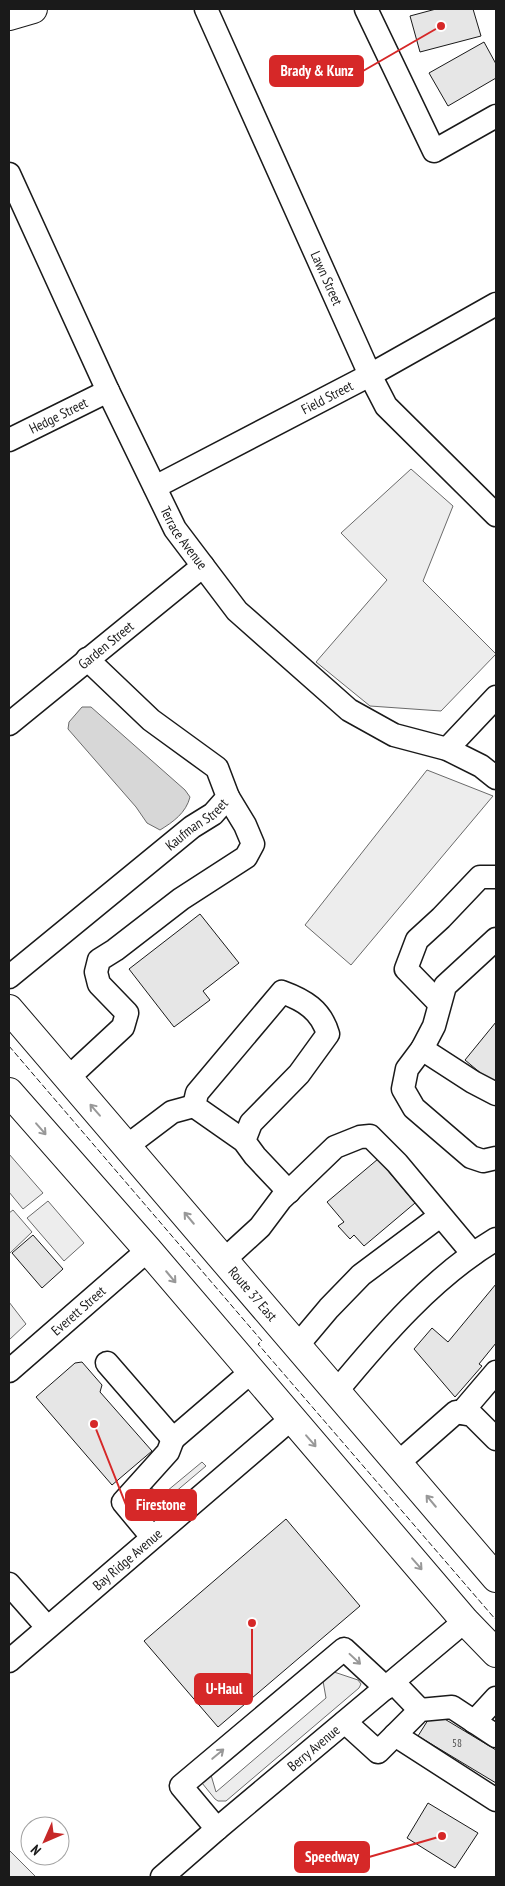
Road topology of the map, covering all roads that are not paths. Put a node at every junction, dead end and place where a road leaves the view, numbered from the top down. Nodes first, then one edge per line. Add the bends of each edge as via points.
1 (33, 9) edge
2 (206, 9) edge
3 (366, 9) edge
4 (9, 16) edge
5 (496, 116) edge
6 (9, 174) edge
7 (496, 304) edge
8 (370, 375) junction
9 (108, 391) junction
10 (9, 440) edge
11 (155, 488) junction
12 (496, 515) edge
13 (203, 566) junction
14 (87, 659) junction
15 (496, 697) edge
16 (9, 724) edge
17 (447, 748) junction
18 (496, 778) edge
19 (228, 797) junction
20 (496, 877) edge
21 (496, 939) edge
22 (9, 977) edge
23 (439, 1003) junction
24 (9, 1009) edge
25 (422, 1049) junction
26 (68, 1078) junction
27 (9, 1092) edge
28 (496, 1094) edge
29 (194, 1106) junction
30 (244, 1141) junction
31 (127, 1146) junction
32 (496, 1158) edge
33 (290, 1192) junction
34 (440, 1216) junction
35 (496, 1239) edge
36 (148, 1250) junction
37 (473, 1254) junction
38 (224, 1260) junction
39 (297, 1346) junction
40 (107, 1363) dead end
41 (9, 1371) edge
42 (251, 1372) junction
43 (496, 1372) edge
44 (336, 1392) junction
45 (461, 1413) junction
46 (292, 1419) junction
47 (173, 1439) junction
48 (496, 1439) edge
49 (398, 1462) junction
50 (152, 1537) junction
51 (493, 1568) edge
52 (9, 1584) edge
53 (466, 1621) junction
54 (47, 1627) junction
55 (496, 1654) edge
56 (9, 1661) edge
57 (389, 1685) junction
58 (496, 1698) edge
59 (420, 1710) junction
60 (345, 1722) junction
61 (474, 1722) junction
62 (395, 1735) junction
63 (496, 1736) edge
64 (496, 1800) edge
65 (217, 1829) junction
66 (162, 1877) edge

1 - 4 main road
2 - 8 street, Lawn Street
3 - 5 street via 434,151
6 - 9 street, Terrace Avenue
7 - 8 street, Field Street
8 - 11 street, Field Street
8 - 12 street, Lawn Street via 386,406
9 - 10 street, Hedge Street
9 - 11 street, Terrace Avenue
11 - 13 street, Terrace Avenue via 175,529
13 - 14 street, Garden Street
13 - 17 street, Terrace Avenue via 237,612 349,710 394,735
14 - 16 street, Garden Street
14 - 19 street, Kaufman Street via 151,720 216,768
15 - 17 street
17 - 18 street, Terrace Avenue
19 - 22 street, Kaufman Street via 213,814 192,827
19 - 26 street via 253,844 246,857 181,899 99,960 96,972 99,984 126,1013 123,1027
20 - 23 street via 480,877 417,940 406,969
21 - 23 street via 445,986
23 - 25 street via 434,1026
24 - 26 main road, Route 37 East
25 - 28 street
25 - 32 street via 407,1069 403,1089 414,1108 471,1157 484,1161
31 -> 26 main road, Route 37 East
27 -> 36 main road
29 - 30 street
29 - 30 street via 197,1093 282,992 300,998 315,1010 328,1034 299,1074 251,1123
29 - 31 street via 172,1112
30 - 33 street
38 -> 31 main road, Route 37 East
33 - 34 street via 334,1147 370,1136
33 - 38 street via 260,1227
34 - 37 street
34 - 39 street via 361,1275
35 - 37 street
36 - 41 street, Everett Street
36 -> 42 main road
37 - 44 street via 426,1292
38 - 39 main road, Route 37 East
39 - 44 main road, Route 37 East
40 - 47 street
42 - 46 main road
42 - 47 street
43 - 45 street
44 - 49 main road, Route 37 East
45 - 48 street via 472,1416
45 - 49 street via 456,1412
46 - 50 street, Bay Ridge Avenue
46 -> 53 main road
47 - 50 street via 168,1452 123,1502
51 -> 49 main road, Route 37 East
50 - 54 street, Bay Ridge Avenue
52 - 54 street
53 - 55 main road
53 - 57 street, Berry Avenue
54 - 56 street, Bay Ridge Avenue
57 - 59 street
57 - 60 street, Berry Avenue
65 -> 57 street via 181,1786 344,1649
58 - 61 street
59 - 61 street via 452,1707
59 - 62 street
60 - 62 street via 378,1752
60 - 65 street, Berry Avenue
61 - 63 street
62 - 64 street
65 - 66 street, Berry Avenue

